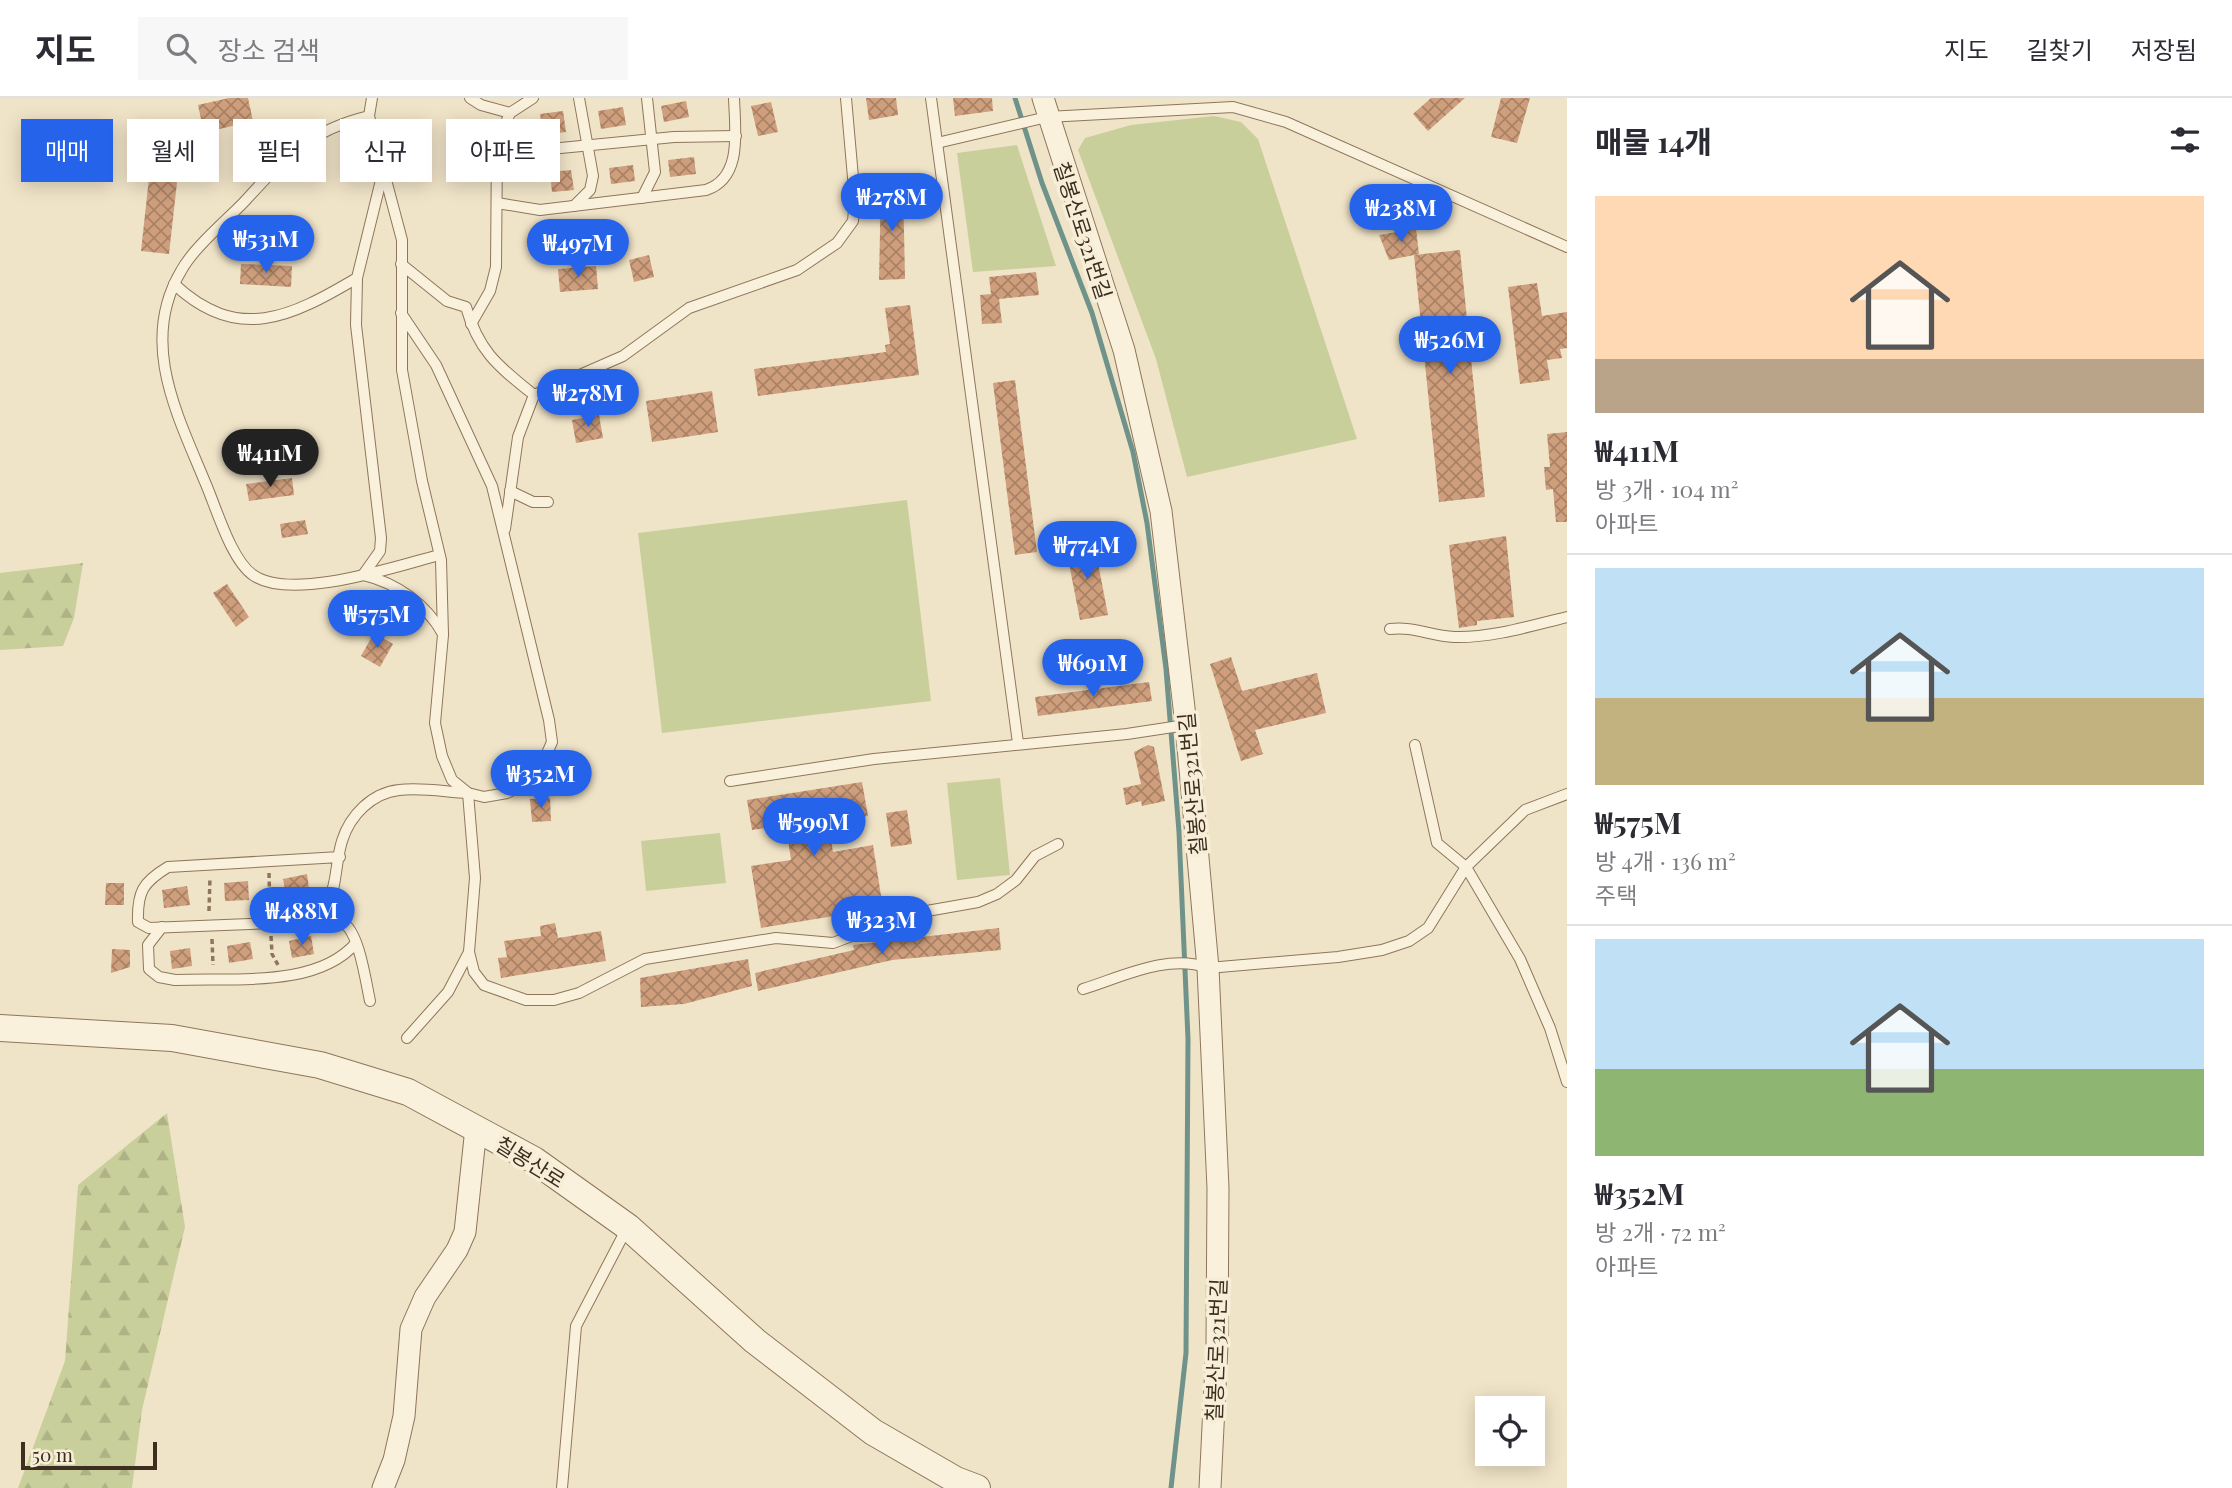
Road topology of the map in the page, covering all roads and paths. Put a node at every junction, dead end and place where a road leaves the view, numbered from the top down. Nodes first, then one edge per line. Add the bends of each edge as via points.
1 (372, 98) edge
2 (470, 98) edge
3 (533, 98) edge
4 (579, 98) edge
5 (647, 98) edge
6 (734, 98) edge
7 (846, 98) edge
8 (931, 98) edge
9 (1045, 108) edge
10 (510, 113) junction
11 (369, 116) junction
12 (370, 119) edge
13 (508, 119) edge
14 (736, 136) junction
15 (651, 139) junction
16 (937, 143) junction
17 (587, 145) junction
18 (560, 148) edge
19 (380, 182) edge
20 (386, 182) edge
21 (497, 182) edge
22 (642, 198) junction
23 (497, 203) junction
24 (574, 206) junction
25 (1567, 247) edge
26 (401, 264) junction
27 (357, 278) junction
28 (174, 284) junction
29 (401, 313) junction
30 (471, 324) junction
31 (534, 395) junction
32 (510, 491) junction
33 (548, 502) dead end
34 (504, 538) junction
35 (439, 555) junction
36 (363, 575) junction
37 (1567, 617) edge
38 (1390, 629) dead end
39 (443, 635) junction
40 (1186, 725) junction
41 (1018, 743) junction
42 (1415, 745) dead end
43 (730, 781) dead end
44 (468, 793) junction
45 (1567, 794) edge
46 (1058, 844) dead end
47 (340, 857) junction
48 (1466, 867) junction
49 (315, 917) junction
50 (162, 927) junction
51 (356, 943) junction
52 (469, 952) junction
53 (1202, 965) junction
54 (1083, 989) dead end
55 (370, 1001) dead end
56 (0, 1028) edge
57 (407, 1038) dead end
58 (1567, 1082) edge
59 (476, 1128) junction
60 (628, 1227) junction
61 (383, 1488) edge
62 (562, 1488) edge
63 (977, 1488) edge
64 (1210, 1488) edge

1 - 11 lane
2 - 10 lane
3 - 10 lane
4 - 17 lane
5 - 15 lane
6 - 14 lane
7 - 31 lane via 855,200 853,221 837,243 797,270 689,308 623,356
8 - 16 lane
9 - 16 lane via 1007,128
9 - 25 lane via 1233,107 1254,111
9 - 40 street, 칠봉산로321번길 via 1124,350 1161,511
10 - 13 lane
11 - 12 lane
11 - 28 lane via 335,124 302,145 182,269
14 - 15 lane
14 - 22 lane via 730,169 720,186
15 - 17 lane
15 - 22 lane via 655,172
16 - 41 lane
17 - 18 lane
17 - 24 lane via 593,176 590,190
19 - 27 lane
20 - 26 lane via 402,240
21 - 23 lane
22 - 24 lane
23 - 24 lane via 540,210
23 - 30 lane via 496,267 490,291
26 - 29 lane
26 - 30 lane via 447,301 466,307
27 - 28 lane via 285,313 237,321 196,305
27 - 36 lane via 356,325 381,538 380,551
28 - 36 lane via 165,303 162,362 168,392 240,562 254,576 298,584
29 - 34 lane via 442,377 492,486
29 - 35 lane via 402,370
30 - 31 lane via 496,366
31 - 32 lane via 518,437
32 - 33 lane via 533,502
32 - 34 lane
34 - 44 lane via 552,742 541,767 527,783 484,797
35 - 36 lane
35 - 39 lane
36 - 39 lane via 400,588 436,621
37 - 38 lane via 1471,637 1410,626
39 - 44 lane via 435,723 452,779
40 - 41 lane
40 - 53 street, 칠봉산로321번길
41 - 43 lane via 874,758
42 - 48 lane via 1437,843
44 - 47 lane via 400,790 382,794 354,818 342,841
44 - 52 lane via 475,878
45 - 48 lane via 1525,810
46 - 52 lane via 1035,856 1016,880 997,894 978,902 910,914 832,943 776,938 645,959 601,983 554,1000 526,1000 484,985 474,972
47 - 49 lane via 334,887
47 - 50 lane via 168,867 149,878 138,906 138,922 149,928
48 - 53 lane via 1428,928 1409,941 1338,957
48 - 58 lane via 1520,959
49 - 50 lane via 297,922
49 - 51 lane via 341,922
50 - 51 lane via 148,945 149,969 159,977 175,979 300,975 324,969
51 - 55 lane
52 - 57 lane via 448,992
53 - 54 lane via 1171,962
53 - 64 street, 칠봉산로321번길 via 1218,1188
56 - 59 street, 칠봉산로 via 172,1038 320,1065 408,1092
59 - 60 street, 칠봉산로 via 534,1160
59 - 61 street via 465,1232 411,1329 404,1416
60 - 62 lane via 576,1326
60 - 63 street, 칠봉산로 via 755,1341 873,1432

